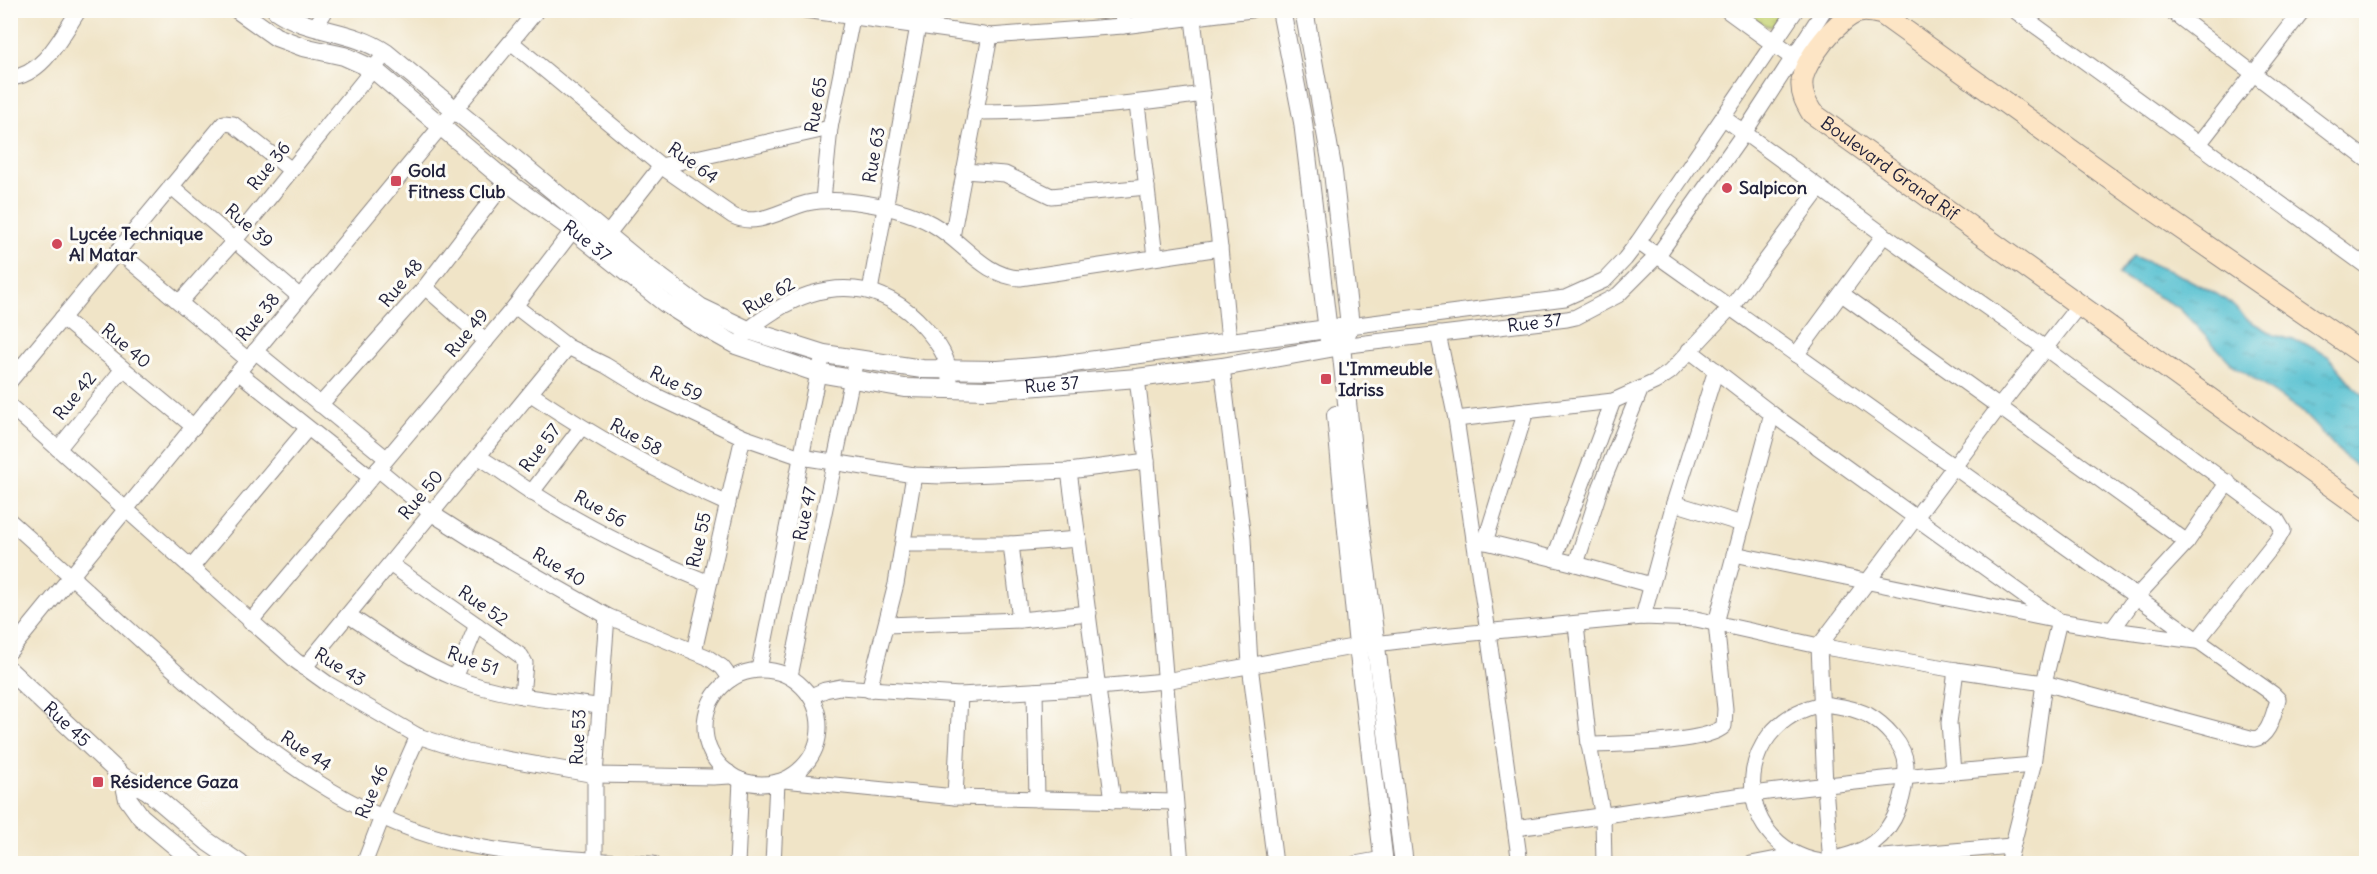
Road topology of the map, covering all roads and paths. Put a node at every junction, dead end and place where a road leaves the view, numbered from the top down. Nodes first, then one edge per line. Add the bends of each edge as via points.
1 (79, 10) edge
2 (238, 10) edge
3 (276, 10) edge
4 (326, 10) edge
5 (537, 10) edge
6 (805, 10) edge
7 (1122, 10) edge
8 (1251, 10) edge
9 (1281, 10) edge
10 (1304, 10) edge
11 (1729, 10) edge
12 (1796, 10) edge
13 (1824, 10) edge
14 (2170, 10) edge
15 (2303, 10) edge
16 (2019, 12) edge
17 (1193, 14) edge
18 (852, 18) junction
19 (918, 26) junction
20 (1123, 26) junction
21 (315, 27) junction
22 (990, 36) junction
23 (511, 42) junction
24 (1774, 43) junction
25 (386, 53) junction
26 (1792, 56) junction
27 (373, 69) junction
28 (2254, 74) junction
29 (10, 78) edge
30 (1203, 94) junction
31 (1137, 104) junction
32 (455, 110) junction
33 (975, 112) junction
34 (1724, 118) junction
35 (441, 127) junction
36 (830, 128) junction
37 (1744, 133) junction
38 (2199, 144) junction
39 (2367, 159) edge
40 (661, 166) junction
41 (291, 170) junction
42 (964, 171) junction
43 (506, 181) junction
44 (171, 186) junction
45 (1148, 187) junction
46 (1820, 188) junction
47 (823, 200) junction
48 (884, 207) junction
49 (573, 230) junction
50 (607, 235) junction
51 (1884, 235) junction
52 (952, 237) junction
53 (235, 240) junction
54 (1638, 242) junction
55 (1220, 248) junction
56 (118, 251) junction
57 (1658, 255) junction
58 (1155, 258) junction
59 (2367, 266) edge
60 (424, 287) junction
61 (870, 291) junction
62 (1842, 294) junction
63 (300, 297) junction
64 (1565, 298) junction
65 (180, 302) junction
66 (2079, 305) junction
67 (515, 306) junction
68 (1732, 306) junction
69 (62, 318) junction
70 (1567, 319) junction
71 (1350, 326) junction
72 (748, 330) junction
73 (1328, 330) junction
74 (1438, 334) junction
75 (486, 341) junction
76 (1229, 341) junction
77 (736, 345) junction
78 (568, 347) junction
79 (1336, 348) junction
80 (2045, 348) junction
81 (1689, 350) junction
82 (824, 354) junction
83 (251, 355) junction
84 (1796, 355) junction
85 (2367, 356) edge
86 (856, 359) junction
87 (1222, 367) junction
88 (123, 369) junction
89 (1716, 370) junction
90 (950, 371) junction
91 (238, 372) junction
92 (818, 373) junction
93 (1137, 378) junction
94 (852, 380) junction
95 (10, 381) edge
96 (950, 390) junction
97 (1640, 391) junction
98 (531, 394) junction
99 (1613, 401) junction
100 (320, 405) junction
101 (10, 406) edge
102 (1999, 407) junction
103 (1526, 411) junction
104 (1772, 414) junction
105 (1456, 419) junction
106 (194, 427) junction
107 (581, 428) junction
108 (307, 429) junction
109 (743, 437) junction
110 (58, 448) junction
111 (479, 457) junction
112 (801, 457) junction
113 (1148, 461) junction
114 (836, 463) junction
115 (1954, 467) junction
116 (378, 468) junction
117 (1069, 471) junction
118 (914, 475) junction
119 (1584, 480) junction
120 (2228, 482) junction
121 (1601, 486) junction
122 (531, 492) junction
123 (1674, 503) junction
124 (728, 504) junction
125 (127, 510) junction
126 (2367, 511) edge
127 (431, 513) junction
128 (1916, 517) junction
129 (10, 521) edge
130 (1742, 524) junction
131 (1080, 539) junction
132 (1479, 541) junction
133 (2187, 542) junction
134 (904, 544) junction
135 (1011, 544) junction
136 (1734, 554) junction
137 (1554, 559) junction
138 (390, 564) junction
139 (1576, 564) junction
140 (191, 568) junction
141 (72, 576) junction
142 (1868, 582) junction
143 (709, 583) junction
144 (1651, 585) junction
145 (2136, 597) junction
146 (1089, 613) junction
147 (348, 615) junction
148 (607, 616) junction
149 (1643, 617) junction
150 (1020, 620) junction
151 (2059, 621) junction
152 (250, 622) junction
153 (1716, 623) junction
154 (477, 625) junction
155 (887, 625) junction
156 (1576, 625) junction
157 (2112, 630) junction
158 (1488, 632) junction
159 (2197, 641) junction
160 (1367, 645) junction
161 (1819, 646) junction
162 (10, 651) edge
163 (694, 651) junction
164 (1250, 665) junction
165 (304, 668) junction
166 (759, 669) junction
167 (1956, 670) junction
168 (10, 671) edge
169 (790, 676) junction
170 (455, 678) junction
171 (730, 679) junction
172 (1165, 681) junction
173 (2044, 682) junction
174 (1098, 687) junction
175 (869, 690) junction
176 (1035, 691) junction
177 (960, 695) junction
178 (522, 696) junction
179 (811, 696) junction
180 (1823, 704) junction
181 (599, 706) junction
182 (418, 736) junction
183 (1589, 745) junction
184 (2033, 765) junction
185 (1953, 772) junction
186 (595, 776) junction
187 (735, 776) junction
188 (1904, 776) junction
189 (123, 777) junction
190 (780, 781) junction
191 (1825, 786) junction
192 (1753, 794) junction
193 (955, 797) junction
194 (1037, 799) junction
195 (1113, 801) junction
196 (1175, 802) junction
197 (382, 817) junction
198 (1603, 817) junction
199 (1515, 828) junction
200 (2012, 846) junction
201 (1794, 854) junction
202 (1853, 854) junction
203 (595, 860) junction
204 (1384, 861) edge
205 (1831, 862) edge
206 (197, 864) edge
207 (240, 864) edge
208 (364, 864) edge
209 (653, 864) edge
210 (736, 864) edge
211 (773, 864) edge
212 (1181, 864) edge
213 (1275, 864) edge
214 (1355, 864) edge
215 (1404, 864) edge
216 (1520, 864) edge
217 (1604, 864) edge
218 (1751, 864) edge
219 (2008, 864) edge

1 - 29 street via 46,58 28,72
2 - 27 street, Rue 37 via 276,37 344,56
3 - 21 street, Rue 37
4 - 21 street
5 - 23 street, Rue 38
6 - 18 street
7 - 20 street
8 - 17 street
9 - 73 street via 1303,122
10 - 71 street via 1333,172
11 - 24 street
12 - 24 street, Rue 37
13 - 26 street, Rue 37
14 - 28 street
15 - 28 street
16 - 38 street
17 - 20 street
17 - 30 street
18 - 19 street
18 - 36 street, Rue 65
19 - 22 street
19 - 48 street, Rue 63
20 - 22 street
21 - 25 street, Rue 37 via 356,37
22 - 33 street
23 - 32 street, Rue 38
23 - 40 street, Rue 64
24 - 26 street
24 - 34 street, Rue 37
25 - 27 street, Rue 36
25 - 32 street, Rue 37
26 - 37 street, Rue 37
27 - 35 street, Rue 37
27 - 41 street, Rue 36
28 - 38 street
28 - 39 street
30 - 31 street
30 - 55 street
31 - 33 street
31 - 45 street
32 - 35 street, Rue 38
32 - 50 street, Rue 37
33 - 42 street
34 - 37 street
34 - 54 street, Rue 37
35 - 43 street, Rue 37
35 - 63 street, Rue 38
36 - 40 street
36 - 47 street, Rue 65
37 - 46 street
37 - 57 street, Rue 37
38 - 59 street
40 - 47 street, Rue 64 via 733,216 745,220
40 - 50 street
41 - 44 street via 228,123 219,128
41 - 53 street, Rue 36
42 - 45 street via 1005,174 1051,196
42 - 52 street
43 - 49 street, Rue 37
43 - 60 street, Rue 48
44 - 53 street, Rue 39
44 - 56 street
45 - 58 street
46 - 51 street
46 - 68 street
47 - 48 street, Rue 64
48 - 52 street, Rue 64 via 918,217
48 - 61 street, Rue 63
49 - 67 street, Rue 49
49 - 77 street, Rue 37 via 665,303
50 - 72 street, Rue 37 via 700,307
51 - 62 street
51 - 80 street
52 - 58 street, Rue 64 via 989,269 1009,277
53 - 63 street, Rue 39
53 - 65 street, Rue 36
54 - 57 street
54 - 64 street, Rue 37 via 1605,280
55 - 58 street, Rue 64
55 - 76 street
56 - 65 street, Rue 40
56 - 69 street
57 - 68 street
57 - 70 street, Rue 37 via 1618,296
60 - 75 street
60 - 100 street, Rue 48
61 - 72 street, Rue 62 via 817,292 784,306
61 - 90 street, Rue 62 via 896,302 920,322 939,346
62 - 84 street
62 - 102 street
63 - 83 street, Rue 38
64 - 70 street
64 - 71 street, Rue 37
65 - 83 street, Rue 40
66 - 80 street
66 - 85 main road, Boulevard Grand Rif via 1812,113 1802,92 1805,69 1846,17 1870,11 1893,21 2150,207
66 - 126 main road, Boulevard Grand Rif
67 - 75 street, Rue 49
67 - 78 street, Rue 59
68 - 81 street
68 - 84 street
69 - 88 street, Rue 40
69 - 95 street
70 - 74 street, Rue 37
71 - 73 street, Rue 37
71 - 79 street
72 - 77 street, Rue 62
72 - 82 street, Rue 37
73 - 76 street, Rue 37
73 - 79 street
74 - 79 street, Rue 37
74 - 105 street
75 - 116 street, Rue 49
76 - 90 street, Rue 37 via 1058,365
77 - 92 street, Rue 37
78 - 98 street, Rue 50
78 - 109 street, Rue 59 via 654,395
79 - 87 street, Rue 37
79 - 160 street via 1341,479
80 - 102 street
80 - 120 street
81 - 89 street
81 - 97 street via 1670,372
82 - 86 street, Rue 37
82 - 92 street, Rue 47
83 - 91 street, Rue 38
83 - 100 street, Rue 40
84 - 115 street
86 - 90 street, Rue 37
86 - 94 street, Rue 47
87 - 93 street, Rue 37
87 - 164 street via 1243,539
88 - 106 street, Rue 40
88 - 110 street, Rue 42
89 - 104 street
89 - 123 street
90 - 96 street, Rue 62
91 - 106 street, Rue 38
91 - 108 street, Rue 40
92 - 94 street, Rue 37
92 - 112 street, Rue 47
93 - 96 street, Rue 37
93 - 113 street
94 - 96 street, Rue 37
94 - 114 street, Rue 47
97 - 99 street
97 - 121 street
98 - 107 street, Rue 58
98 - 111 street, Rue 50
99 - 103 street
99 - 119 street
100 - 116 street, Rue 40
101 - 110 street, Rue 43
102 - 115 street
102 - 133 street
103 - 105 street
103 - 132 street
104 - 128 street
104 - 130 street
105 - 132 street
106 - 125 street, Rue 38
107 - 122 street, Rue 57
107 - 124 street, Rue 58
108 - 116 street, Rue 40
108 - 140 street
109 - 112 street, Rue 59
109 - 124 street, Rue 55
110 - 125 street, Rue 43
111 - 122 street, Rue 56
111 - 127 street, Rue 50
112 - 114 street, Rue 59
112 - 166 street, Rue 47
113 - 117 street, Rue 59
113 - 172 street
114 - 118 street, Rue 59
114 - 169 street, Rue 47
115 - 128 street
115 - 145 street
116 - 127 street, Rue 40
116 - 152 street, Rue 49
117 - 118 street, Rue 59
117 - 131 street
118 - 134 street
119 - 121 street
119 - 137 street
120 - 133 street
120 - 159 street via 2274,516 2283,530 2269,553
121 - 139 street
122 - 143 street, Rue 56 via 614,539
123 - 130 street
123 - 144 street
124 - 143 street, Rue 55
125 - 140 street, Rue 43
125 - 141 street, Rue 38
127 - 138 street, Rue 50
127 - 148 street, Rue 40
128 - 142 street
128 - 151 street
129 - 141 street, Rue 44
130 - 136 street
131 - 135 street
131 - 146 street
132 - 137 street
132 - 158 street
133 - 145 street
134 - 135 street
134 - 155 street
135 - 150 street
136 - 142 street
136 - 153 street
137 - 139 street
138 - 147 street, Rue 50
138 - 154 street, Rue 52
139 - 144 street
140 - 152 street, Rue 43
141 - 162 street, Rue 38
141 - 197 street, Rue 44 via 251,737 332,792
142 - 151 street
142 - 161 street
143 - 163 street, Rue 55
144 - 149 street
145 - 157 street
145 - 159 street
146 - 150 street
146 - 174 street
147 - 165 street, Rue 50
147 - 170 street, Rue 51 via 414,658
148 - 163 street, Rue 40
148 - 181 street, Rue 53
149 - 153 street
149 - 156 street
150 - 155 street
151 - 157 street
151 - 173 street
152 - 165 street, Rue 43
153 - 161 street
153 - 183 street via 1725,718 1722,729 1662,741
154 - 170 street
154 - 178 street, Rue 52 via 524,660
155 - 175 street
156 - 158 street
156 - 183 street
157 - 159 street
158 - 160 street
158 - 199 street
159 - 173 street via 2276,696 2277,703 2261,738
160 - 164 street
160 - 204 street
160 - 215 street
161 - 167 street
161 - 180 street
163 - 171 street, Rue 40 via 717,663
164 - 172 street
164 - 213 street
165 - 182 street, Rue 43
166 - 169 street
166 - 171 street
167 - 173 street
167 - 185 street via 1949,723
168 - 189 street, Rue 45
169 - 179 street
170 - 178 street, Rue 51
171 - 187 street via 708,707 705,725 707,743 715,759
172 - 174 street
172 - 196 street
173 - 184 street
174 - 176 street
174 - 195 street
175 - 177 street
175 - 179 street via 840,687
176 - 177 street
176 - 194 street
177 - 193 street
178 - 181 street, Rue 51
179 - 190 street via 819,714 817,744 801,770
180 - 188 street via 1854,709 1881,724 1900,749 1906,764
180 - 191 street
180 - 192 street via 1793,713 1769,734 1755,762
181 - 186 street, Rue 53
182 - 186 street, Rue 43 via 489,756
182 - 197 street, Rue 46
183 - 198 street
184 - 185 street
184 - 200 street
185 - 188 street
186 - 187 street, Rue 43
186 - 203 street, Rue 53
187 - 190 street via 759,784
187 - 210 street
188 - 191 street
188 - 202 street via 1901,801 1891,824 1873,843
189 - 206 street, Rue 45 via 128,799 141,817
189 - 207 street, Rue 45 via 147,790
190 - 193 street
190 - 211 street
191 - 192 street
191 - 205 street
192 - 198 street
192 - 201 street via 1766,830
193 - 194 street
194 - 195 street
195 - 196 street
196 - 212 street
197 - 203 street, Rue 44 via 448,840 494,850 542,858
197 - 208 street, Rue 46
198 - 199 street
198 - 217 street
199 - 216 street
200 - 202 street via 1884,857
200 - 219 street
201 - 205 street
201 - 218 street
202 - 205 street
203 - 209 street, Rue 44
204 - 214 street

